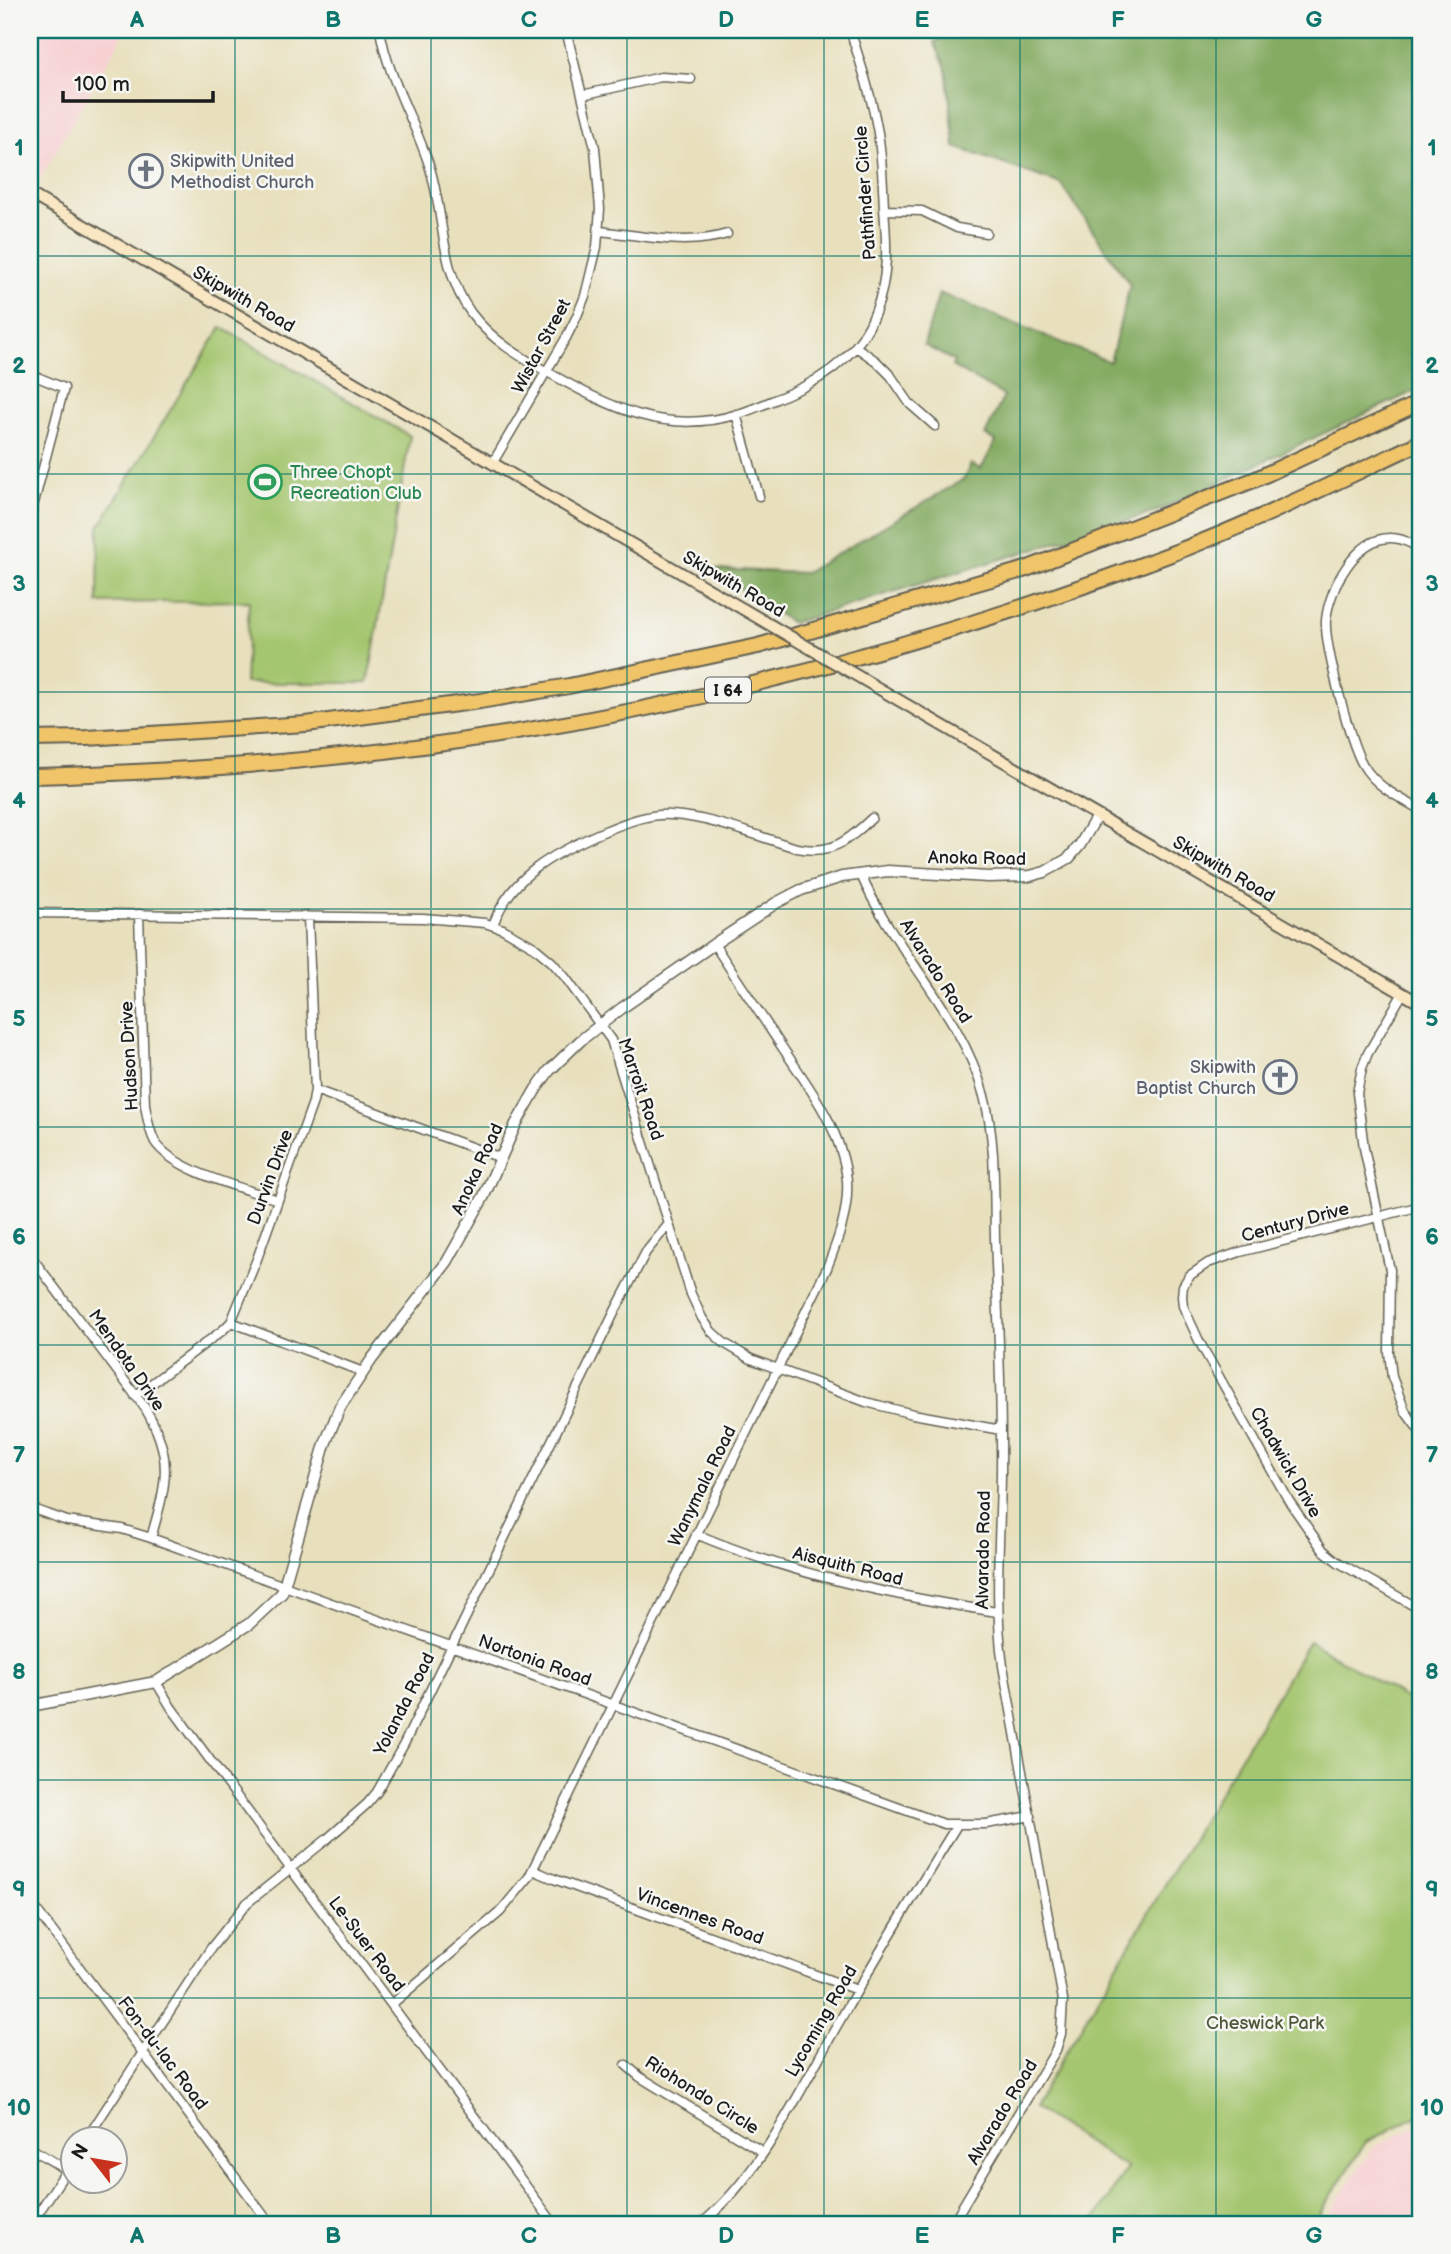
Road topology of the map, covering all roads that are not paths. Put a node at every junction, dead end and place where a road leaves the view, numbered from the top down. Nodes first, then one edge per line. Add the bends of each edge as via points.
1 (380, 30) edge
2 (566, 30) edge
3 (850, 30) edge
4 (691, 79) dead end
5 (582, 95) junction
6 (30, 194) edge
7 (884, 210) junction
8 (599, 231) junction
9 (986, 233) dead end
10 (727, 234) dead end
11 (856, 346) junction
12 (547, 372) junction
13 (30, 374) edge
14 (1421, 402) edge
15 (736, 414) junction
16 (935, 426) dead end
17 (1421, 442) edge
18 (492, 464) junction
19 (759, 496) dead end
20 (30, 518) edge
21 (1421, 549) edge
22 (30, 739) edge
23 (30, 776) edge
24 (1421, 810) edge
25 (1097, 816) junction
26 (872, 818) dead end
27 (861, 875) junction
28 (30, 913) edge
29 (139, 914) junction
30 (308, 917) junction
31 (493, 925) junction
32 (714, 944) junction
33 (1403, 993) junction
34 (1421, 1004) edge
35 (598, 1026) junction
36 (315, 1090) junction
37 (501, 1158) junction
38 (278, 1200) junction
39 (1421, 1206) edge
40 (1380, 1217) junction
41 (668, 1225) junction
42 (30, 1255) edge
43 (1184, 1283) joint
44 (231, 1322) junction
45 (777, 1370) junction
46 (363, 1371) junction
47 (135, 1395) junction
48 (1001, 1430) junction
49 (1421, 1433) edge
50 (30, 1508) edge
51 (696, 1534) junction
52 (151, 1538) junction
53 (285, 1587) junction
54 (1421, 1610) edge
55 (997, 1612) junction
56 (451, 1647) junction
57 (156, 1682) junction
58 (612, 1705) junction
59 (30, 1706) edge
60 (1031, 1816) junction
61 (957, 1825) junction
62 (290, 1868) junction
63 (533, 1870) junction
64 (30, 1901) edge
65 (857, 1990) junction
66 (392, 2004) junction
67 (142, 2052) junction
68 (625, 2065) dead end
69 (96, 2124) edge
70 (30, 2148) edge
71 (763, 2152) junction
72 (60, 2166) edge
73 (60, 2180) edge
74 (31, 2224) edge
75 (270, 2224) edge
76 (554, 2224) edge
77 (701, 2224) edge
78 (952, 2224) edge

1 - 12 street, Pathfinder Circle via 393,80 430,167 447,262 461,296 494,337
2 - 5 street, Wistar Street
3 - 7 street, Pathfinder Circle via 878,135
4 - 5 street via 661,76
5 - 8 street, Wistar Street via 597,163
6 - 18 main road, Skipwith Road
7 - 9 street via 922,211 957,228
7 - 11 street, Pathfinder Circle via 887,265 883,292
8 - 10 street via 690,240
8 - 12 street, Wistar Street via 585,296
11 - 15 street, Pathfinder Circle via 820,378
11 - 16 street via 891,376 910,404
12 - 15 street, Pathfinder Circle via 608,405 641,416 682,422
12 - 18 street, Wistar Street
13 - 20 street via 64,388
14 - 22 highway, I 64 via 1256,479 1026,569 758,646 569,686 347,719 265,728
15 - 19 street
17 - 23 highway, I 64 via 1166,556 965,626 767,681 486,737 268,764
18 - 25 main road, Skipwith Road, bridge
21 - 24 street via 1391,538 1363,548 1333,594 1326,627 1362,764 1384,788
25 - 27 street, Anoka Road via 1069,858 1030,876 888,871
25 - 33 main road, Skipwith Road
26 - 31 street via 838,845 813,850 694,818 646,817 595,835 543,862 507,899
27 - 32 street, Anoka Road via 801,890
27 - 48 street, Alvarado Road via 943,1008 984,1095 993,1185
28 - 29 street, Marroit Road
29 - 30 street, Marroit Road
29 - 38 street, Hudson Drive via 145,1105 152,1135 180,1164
30 - 31 street, Marroit Road via 460,920
30 - 36 street, Durvin Drive
31 - 35 street, Marroit Road via 552,962
32 - 35 street, Anoka Road
32 - 45 street, Wanymala Road via 817,1099 840,1149 847,1181 837,1242
33 - 34 main road, Skipwith Road
33 - 40 street via 1368,1053 1357,1093
35 - 37 street, Anoka Road via 561,1058 536,1089
35 - 41 street, Marroit Road via 611,1041
36 - 37 street
36 - 38 street, Durvin Drive
37 - 46 street, Anoka Road via 447,1262
38 - 44 street, Durvin Drive
39 - 40 street, Century Drive
40 - 43 street, Century Drive via 1240,1252 1195,1270
40 - 49 street via 1390,1270 1392,1377 1405,1411
41 - 45 street, Marroit Road via 691,1294 711,1331 740,1353
41 - 56 street, Yolanda Road via 646,1252 616,1309
42 - 47 street, Mendota Drive
43 - 54 street, Chadwick Drive via 1183,1306 1193,1328 1315,1540 1331,1558
44 - 46 street
44 - 47 street, Durvin Drive
45 - 48 street, Marroit Road via 877,1405
45 - 51 street, Wanymala Road
46 - 53 street, Anoka Road via 340,1407 325,1444
47 - 52 street, Mendota Drive via 160,1436 166,1459 164,1490
48 - 55 street, Alvarado Road
50 - 52 street, Nortonia Road via 59,1519
51 - 55 street, Aisquith Road via 840,1583
51 - 58 street, Wanymala Road
52 - 53 street, Nortonia Road
53 - 56 street, Nortonia Road
53 - 57 street, Anoka Road via 249,1624
55 - 60 street, Alvarado Road
56 - 58 street, Nortonia Road
56 - 62 street, Yolanda Road via 377,1792 354,1817
57 - 59 street, Anoka Road
57 - 62 street, Le-Suer Road
58 - 61 street, Nortonia Road via 890,1806
58 - 63 street, Wanymala Road
60 - 61 street, Nortonia Road
60 - 78 street, Alvarado Road via 1062,1990 1061,2034 1044,2073
61 - 65 street, Lycoming Road
62 - 66 street, Le-Suer Road
62 - 67 street, Yolanda Road via 230,1922
63 - 65 street, Vincennes Road
63 - 66 street, Wanymala Road via 500,1912
64 - 67 street, Fon-du-lac Road
65 - 71 street, Lycoming Road
66 - 76 street, Le-Suer Road
67 - 69 street, Yolanda Road
67 - 75 street, Fon-du-lac Road
68 - 71 street, Riohondo Circle
70 - 72 street
71 - 77 street, Lycoming Road via 731,2197
73 - 74 street

